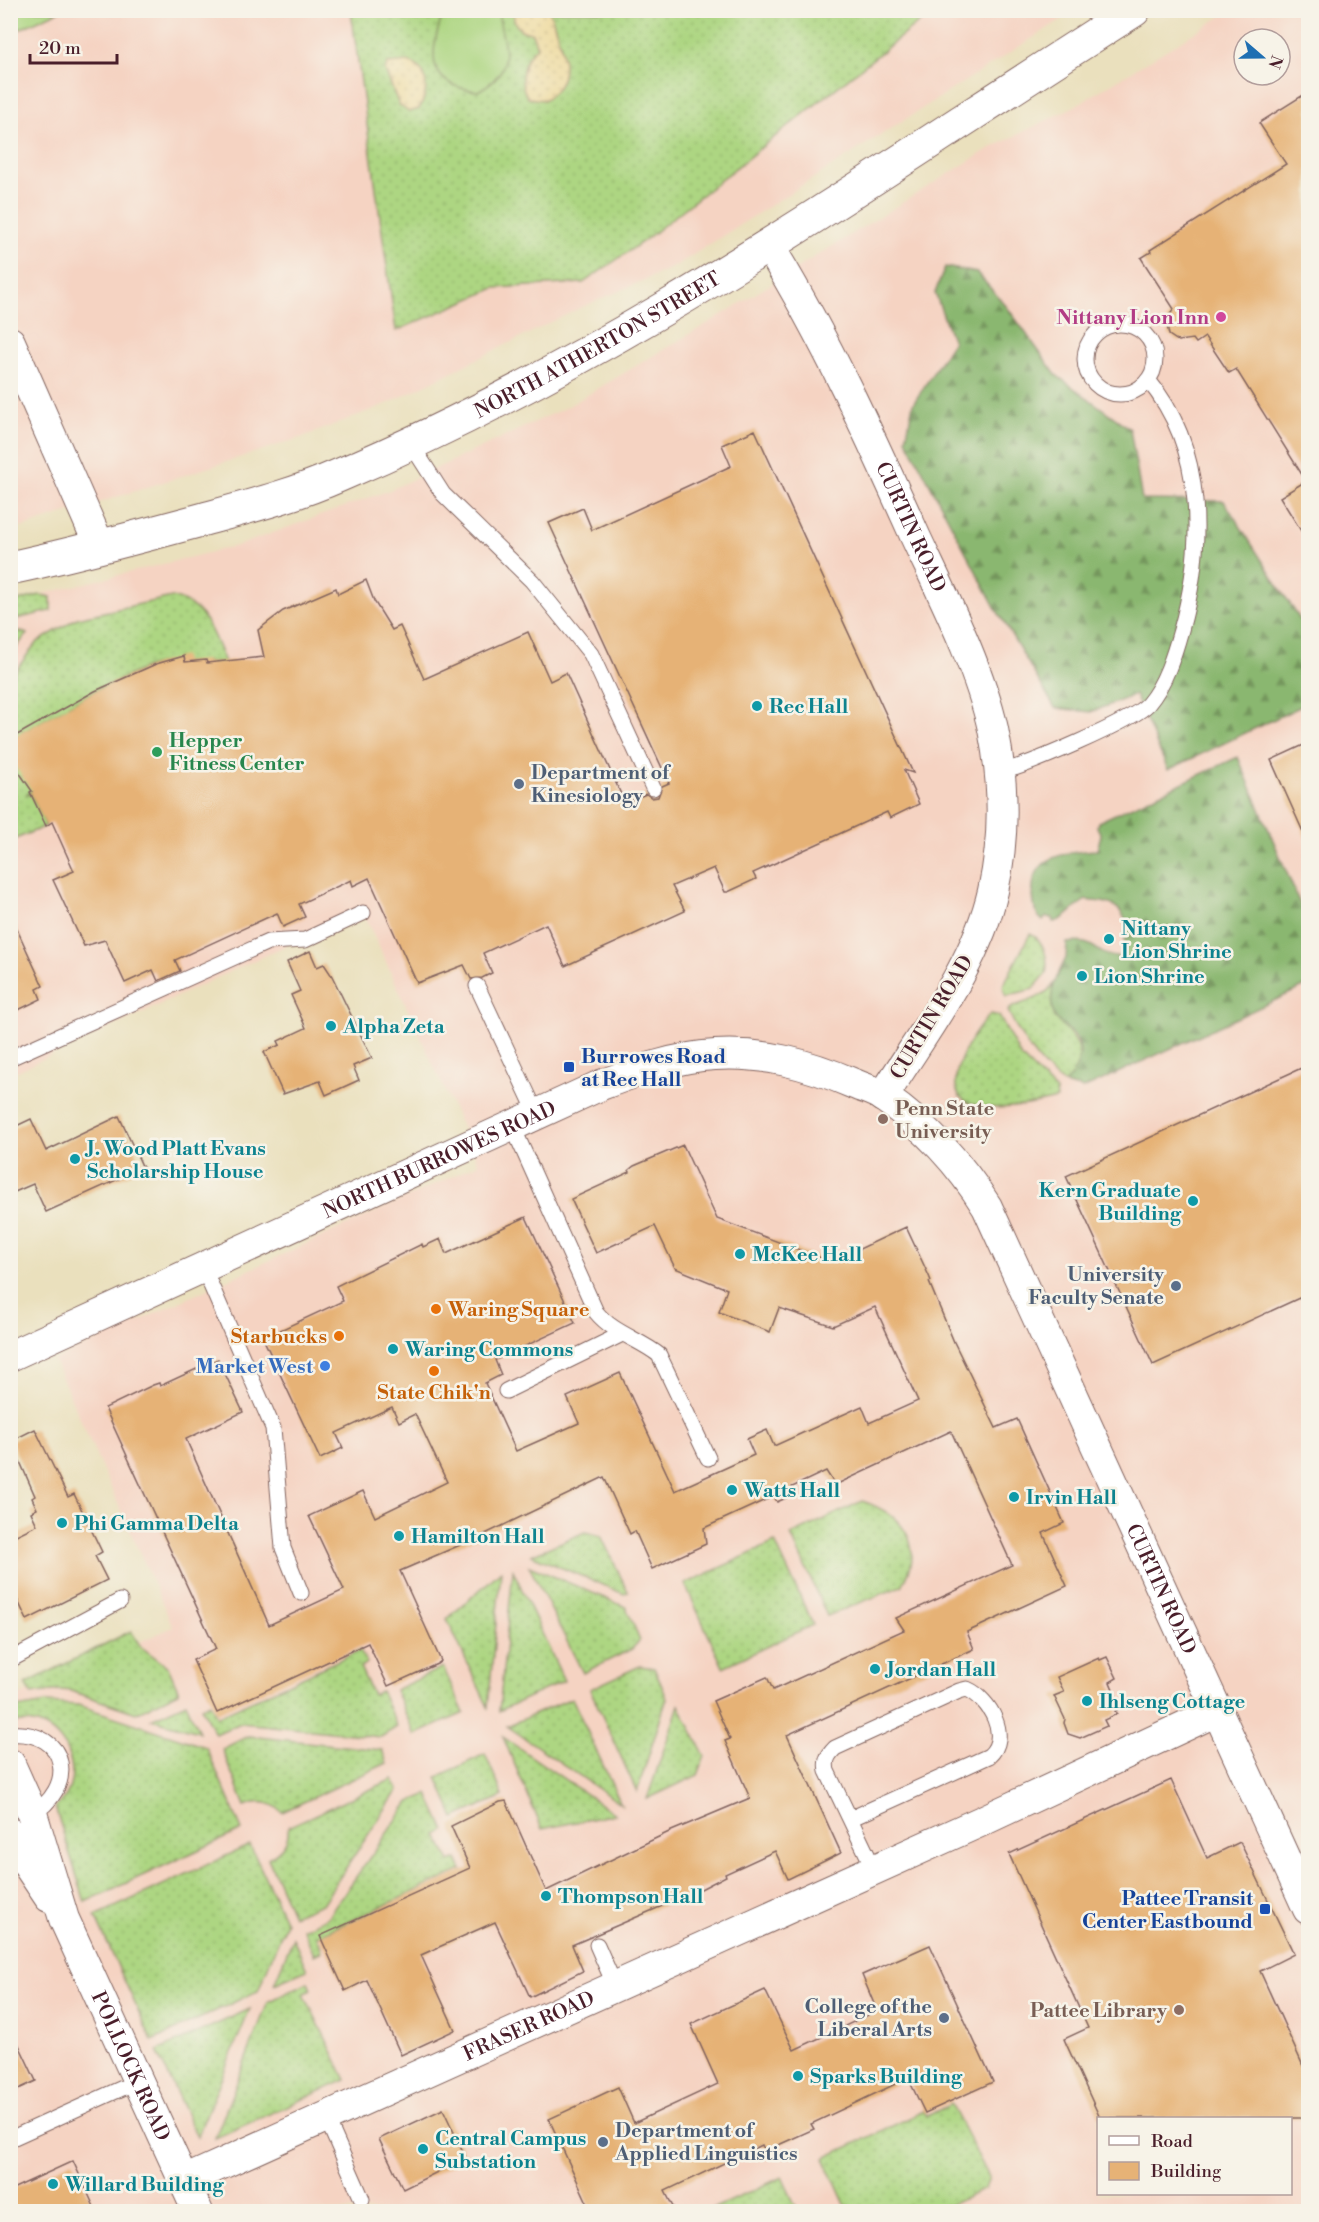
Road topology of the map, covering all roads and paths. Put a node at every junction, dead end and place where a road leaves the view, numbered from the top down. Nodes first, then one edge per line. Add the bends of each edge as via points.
1 (1134, 10) edge
2 (769, 246) junction
3 (10, 342) edge
4 (1148, 380) junction
5 (411, 444) junction
6 (100, 547) junction
7 (10, 568) edge
8 (1000, 772) junction
9 (653, 788) dead end
10 (363, 913) dead end
11 (477, 987) dead end
12 (10, 1058) edge
13 (884, 1097) junction
14 (525, 1120) junction
15 (203, 1267) junction
16 (622, 1334) junction
17 (10, 1356) edge
18 (506, 1391) dead end
19 (708, 1458) dead end
20 (301, 1593) dead end
21 (120, 1601) dead end
22 (10, 1660) edge
23 (1217, 1711) junction
24 (10, 1734) edge
25 (10, 1764) edge
26 (22, 1818) edge
27 (850, 1819) junction
28 (10, 1833) edge
29 (874, 1869) junction
30 (1308, 1909) edge
31 (64, 1919) junction
32 (597, 1945) dead end
33 (615, 1986) junction
34 (138, 2081) junction
35 (326, 2117) junction
36 (10, 2139) edge
37 (184, 2181) junction
38 (362, 2199) dead end
39 (198, 2211) edge

1 - 2 main road, NORTH ATHERTON STREET
2 - 5 main road, NORTH ATHERTON STREET via 527,386
2 - 8 street, CURTIN ROAD via 826,345 936,580 985,698
3 - 6 street
4 - 4 lane via 1155,356 1144,333 1132,326 1107,326 1086,347 1085,364 1091,379 1103,390 1119,394 1135,391
4 - 8 lane via 1167,402 1192,476 1196,559 1177,645 1146,706 1033,763
5 - 6 main road, NORTH ATHERTON STREET via 281,498
5 - 9 lane via 443,494 531,581 591,654
6 - 7 main road, NORTH ATHERTON STREET
8 - 13 street, CURTIN ROAD via 1000,855 983,923 952,987
10 - 12 lane via 305,940 268,942
11 - 14 lane
13 - 14 street, NORTH BURROWES ROAD via 792,1062 759,1056 714,1055 655,1065 601,1084
13 - 23 street, CURTIN ROAD via 920,1126 968,1175 987,1208
14 - 15 street, NORTH BURROWES ROAD
14 - 16 lane via 596,1312
15 - 17 street, NORTH BURROWES ROAD
15 - 20 lane via 273,1428 282,1548
16 - 18 lane
16 - 19 lane via 659,1355
21 - 22 lane
23 - 29 street, FRASER ROAD
23 - 30 street, CURTIN ROAD
24 - 26 lane via 23,1733 44,1740 61,1765 58,1787 45,1805
25 - 26 street, POLLOCK ROAD
26 - 31 street, POLLOCK ROAD
27 - 27 lane via 996,1750 1000,1733 982,1698 967,1689 959,1691 828,1754 827,1771
27 - 29 lane
28 - 31 street, POLLOCK ROAD
29 - 33 street, FRASER ROAD
31 - 34 street, POLLOCK ROAD
32 - 33 lane
33 - 35 street, FRASER ROAD
34 - 36 lane
34 - 37 street, POLLOCK ROAD
35 - 37 street, FRASER ROAD
35 - 38 lane
37 - 39 street, POLLOCK ROAD

